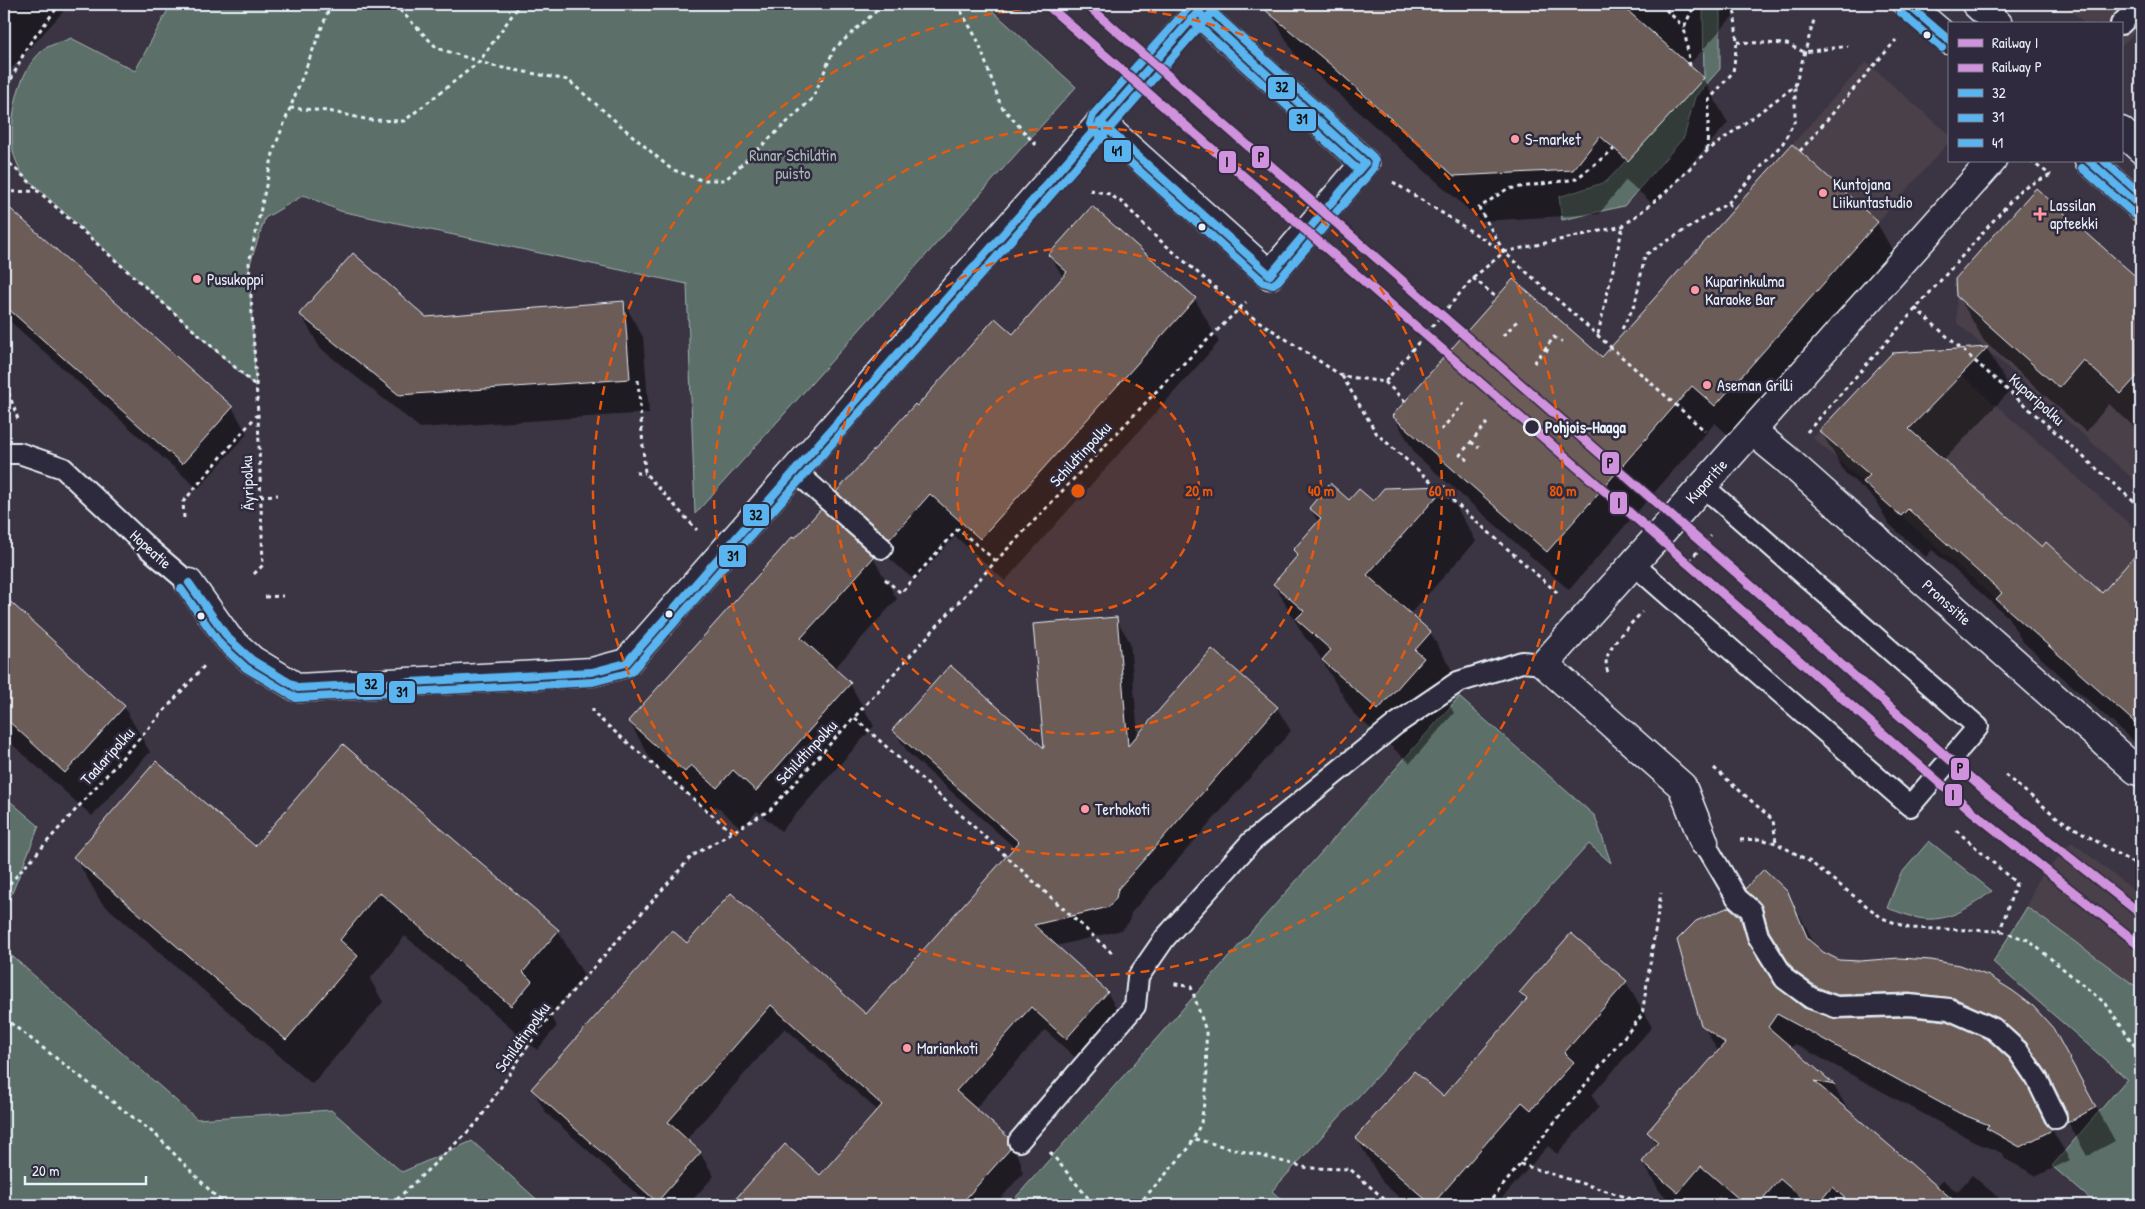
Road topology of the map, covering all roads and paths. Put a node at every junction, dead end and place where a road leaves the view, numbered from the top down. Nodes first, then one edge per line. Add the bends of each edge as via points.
1 (60, 4) edge
2 (331, 4) edge
3 (394, 4) edge
4 (520, 4) edge
5 (884, 4) edge
6 (957, 4) edge
7 (1660, 4) edge
8 (1695, 4) edge
9 (1734, 4) edge
10 (1907, 4) edge
11 (1976, 4) edge
12 (2138, 7) dead end
13 (1201, 8) edge
14 (1814, 20) dead end
15 (1996, 22) edge
16 (2122, 23) edge
17 (1684, 27) junction
18 (1901, 34) dead end
19 (1948, 39) edge
20 (1737, 42) junction
21 (1848, 46) dead end
22 (1804, 52) junction
23 (479, 62) junction
24 (1690, 66) dead end
25 (1795, 86) junction
26 (4, 94) edge
27 (290, 108) junction
28 (1100, 122) junction
29 (2122, 132) edge
30 (1614, 149) dead end
31 (2141, 149) edge
32 (1707, 150) junction
33 (1800, 151) dead end
34 (4, 158) edge
35 (1991, 162) edge
36 (2032, 162) edge
37 (2089, 162) edge
38 (1365, 163) junction
39 (1060, 167) junction
40 (2051, 175) dead end
41 (38, 191) junction
42 (4, 192) edge
43 (1728, 203) junction
44 (2141, 207) edge
45 (1734, 209) dead end
46 (1623, 226) junction
47 (1504, 252) junction
48 (1473, 278) junction
49 (1496, 297) dead end
50 (1240, 309) junction
51 (1916, 309) dead end
52 (1519, 319) dead end
53 (1622, 329) dead end
54 (1598, 334) junction
55 (1503, 336) dead end
56 (1562, 342) dead end
57 (1545, 349) junction
58 (1552, 353) dead end
59 (1534, 363) dead end
60 (1342, 376) junction
61 (638, 380) dead end
62 (1385, 382) junction
63 (256, 387) junction
64 (1406, 402) dead end
65 (1464, 403) dead end
66 (258, 415) junction
67 (1487, 423) dead end
68 (1440, 430) dead end
69 (1752, 431) junction
70 (1471, 442) junction
71 (1479, 448) dead end
72 (4, 453) edge
73 (1468, 460) dead end
74 (794, 470) junction
75 (645, 472) junction
76 (636, 473) dead end
77 (1703, 486) junction
78 (278, 495) dead end
79 (260, 496) junction
80 (2141, 508) edge
81 (184, 518) dead end
82 (689, 522) dead end
83 (970, 538) dead end
84 (882, 548) dead end
85 (996, 561) junction
86 (1632, 563) junction
87 (254, 574) dead end
88 (189, 583) joint
89 (1555, 592) dead end
90 (283, 596) dead end
91 (265, 597) dead end
92 (228, 638) junction
93 (1544, 664) junction
94 (593, 713) dead end
95 (854, 718) junction
96 (2141, 772) edge
97 (2005, 775) dead end
98 (1956, 830) dead end
99 (732, 832) junction
100 (1704, 842) joint
101 (1776, 843) dead end
102 (2141, 868) edge
103 (4, 890) edge
104 (1661, 893) dead end
105 (2000, 931) junction
106 (1138, 977) junction
107 (4, 1018) edge
108 (10, 1023) junction
109 (4, 1033) edge
110 (2141, 1055) edge
111 (2056, 1118) dead end
112 (1024, 1136) joint
113 (1195, 1139) junction
114 (1520, 1164) junction
115 (224, 1205) edge
116 (392, 1205) edge
117 (1094, 1205) edge
118 (1138, 1205) edge
119 (1391, 1205) edge
120 (1487, 1205) edge
121 (1651, 1205) edge

1 - 26 path via 27,47
2 - 27 path, Äyripolku
3 - 23 path via 437,48
4 - 23 path
5 - 23 path via 834,49 813,98 725,180 701,180 671,169 568,80
6 - 39 path via 978,41 1000,106
7 - 17 path
8 - 17 path
9 - 20 path
10 - 19 street
11 - 15 street
12 - 16 lane
13 - 28 street, Hopeatie
13 - 38 street
14 - 22 path
17 - 24 path
18 - 33 path
20 - 22 path via 1787,44
20 - 32 path via 1733,72 1709,100
21 - 22 path
22 - 25 path
23 - 27 path via 404,120 370,120
25 - 32 path
25 - 43 path via 1795,120 1784,143
27 - 63 path, Äyripolku via 274,149 249,263
28 - 38 street via 1270,275
28 - 39 street, Hopeatie
29 - 31 street
30 - 47 path via 1576,179 1507,189 1479,208
32 - 46 path via 1665,193
34 - 41 path
35 - 69 street, Kuparitie
36 - 40 path
37 - 44 street
38 - 47 path
39 - 50 path via 1084,189 1109,194 1123,203 1155,236
39 - 74 street, Hopeatie
41 - 42 path
41 - 63 path
43 - 45 path
43 - 53 path via 1645,255 1635,304
46 - 47 path
46 - 54 path
47 - 48 path
47 - 54 path
48 - 49 path
48 - 62 path
50 - 60 path
50 - 85 path, Schildtinpolku via 1169,378
51 - 80 path, Kuparipolku
52 - 55 path
54 - 69 path via 1703,431
56 - 57 path via 1554,337
57 - 58 path
57 - 59 path
60 - 62 path
60 - 89 path via 1377,434
61 - 75 path
62 - 64 path
63 - 66 path, Äyripolku
65 - 68 path
66 - 79 path, Äyripolku
66 - 81 path via 183,502
67 - 70 path
69 - 77 street, Kuparitie
69 - 96 street, Pronssitie
70 - 71 path
70 - 73 path via 1460,455
72 - 88 lane, Hopeatie via 19,454 63,468
74 - 84 lane
74 - 92 street, Hopeatie via 626,663 592,672 298,688 252,660
75 - 76 path
75 - 82 path
77 - 86 street, Kuparitie
77 - 86 lane via 1978,727 1910,806
78 - 79 path
79 - 87 path, Äyripolku via 263,565
83 - 85 path
85 - 95 path, Schildtinpolku
86 - 93 street, Kuparitie
88 - 92 street, Hopeatie
90 - 91 path
92 - 103 path, Taalaripolku
93 - 100 street via 1682,786
93 - 106 lane via 1522,662 1458,682 1396,724 1251,842 1165,938
94 - 99 path
95 - 99 path, Schildtinpolku via 770,810
95 - 106 path
97 - 102 path via 2058,818
98 - 105 path via 2016,883
99 - 116 path, Schildtinpolku via 692,856 540,1028 477,1123
100 - 111 lane via 1737,898 1751,910 1758,936 1785,979 1810,998 1836,1006 1909,1005 1949,1009 1994,1029 2018,1051 2037,1079
101 - 105 path via 1809,861 1882,918 1908,928
104 - 114 path via 1642,1015
105 - 110 path via 2028,940 2106,1004
106 - 112 lane via 1135,1006
106 - 113 path via 1192,987 1206,1031 1207,1083 1201,1123
107 - 108 path
108 - 109 path
108 - 115 path via 156,1135
112 - 117 path via 1062,1164
113 - 118 path
113 - 119 path via 1308,1168 1350,1169
114 - 120 path
114 - 121 path

